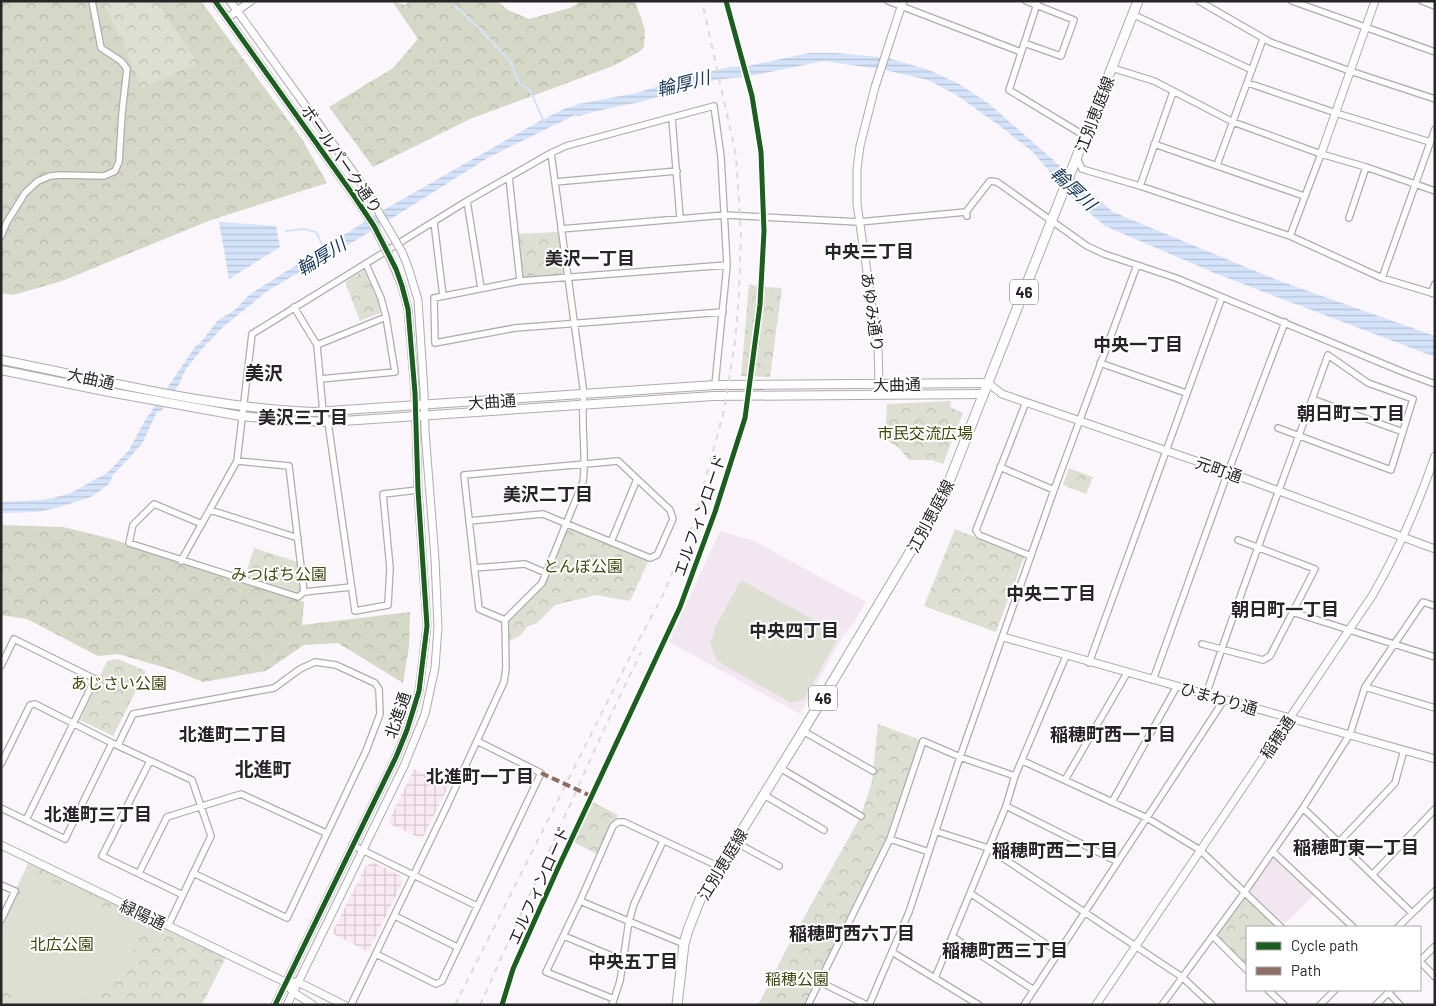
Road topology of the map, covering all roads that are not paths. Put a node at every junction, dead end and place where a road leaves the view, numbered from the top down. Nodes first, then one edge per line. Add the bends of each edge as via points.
1 (92, 1) edge
2 (215, 1) edge
3 (251, 1) edge
4 (888, 1) edge
5 (1026, 1) edge
6 (1199, 1) edge
7 (1292, 1) edge
8 (1375, 1) edge
9 (1422, 1) edge
10 (232, 2) edge
11 (1136, 2) edge
12 (1037, 3) edge
13 (902, 4) edge
14 (1435, 6) edge
15 (222, 11) junction
16 (237, 11) junction
17 (1132, 14) junction
18 (227, 18) junction
19 (1365, 28) junction
20 (1263, 39) junction
21 (1024, 43) junction
22 (1021, 52) junction
23 (1435, 52) edge
24 (1112, 68) junction
25 (1252, 70) junction
26 (1350, 71) junction
27 (1248, 83) junction
28 (1173, 92) junction
29 (1435, 99) edge
30 (1336, 113) junction
31 (672, 118) junction
32 (1234, 122) junction
33 (1435, 129) edge
34 (1085, 136) junction
35 (1430, 142) junction
36 (1154, 144) junction
37 (551, 153) junction
38 (1321, 154) junction
39 (1076, 160) junction
40 (1217, 165) junction
41 (1366, 168) junction
42 (677, 171) junction
43 (509, 177) junction
44 (555, 182) junction
45 (1414, 184) junction
46 (1140, 186) junction
47 (1435, 191) edge
48 (1304, 196) junction
49 (467, 201) junction
50 (725, 215) junction
51 (680, 218) junction
52 (1349, 218) dead end
53 (1052, 221) junction
54 (434, 222) junction
55 (859, 222) junction
56 (561, 229) junction
57 (1, 236) edge
58 (1290, 236) junction
59 (366, 264) junction
60 (727, 265) junction
61 (1137, 265) junction
62 (568, 277) junction
63 (1382, 278) junction
64 (520, 281) junction
65 (1435, 284) edge
66 (481, 288) junction
67 (1433, 294) edge
68 (443, 296) junction
69 (1222, 297) junction
70 (294, 307) junction
71 (723, 312) junction
72 (386, 317) junction
73 (1284, 322) junction
74 (574, 323) junction
75 (317, 345) junction
76 (1, 360) edge
77 (1100, 363) junction
78 (1, 370) edge
79 (320, 379) junction
80 (988, 383) junction
81 (1435, 384) edge
82 (715, 385) junction
83 (880, 385) junction
84 (1186, 392) junction
85 (584, 394) junction
86 (882, 394) junction
87 (984, 394) junction
88 (1002, 394) junction
89 (1312, 399) junction
90 (1026, 402) junction
91 (582, 405) junction
92 (416, 406) junction
93 (424, 406) junction
94 (243, 407) junction
95 (323, 412) junction
96 (425, 415) junction
97 (241, 416) junction
98 (416, 416) junction
99 (1080, 421) junction
100 (328, 422) junction
101 (1278, 428) dead end
102 (1403, 432) junction
103 (1299, 437) junction
104 (1166, 451) junction
105 (1435, 456) edge
106 (237, 461) junction
107 (586, 464) junction
108 (1000, 467) junction
109 (1228, 472) junction
110 (637, 479) junction
111 (418, 490) junction
112 (1054, 490) junction
113 (1279, 491) junction
114 (210, 510) junction
115 (469, 521) junction
116 (202, 524) junction
117 (565, 524) junction
118 (1403, 537) junction
119 (298, 538) junction
120 (1238, 540) dead end
121 (611, 542) junction
122 (1258, 548) junction
123 (1435, 549) edge
124 (1031, 556) junction
125 (181, 561) junction
126 (474, 568) junction
127 (546, 573) junction
128 (351, 587) junction
129 (304, 592) junction
130 (1435, 606) edge
131 (1292, 612) junction
132 (504, 620) junction
133 (1348, 631) junction
134 (1003, 637) junction
135 (1202, 644) dead end
136 (1394, 644) junction
137 (1221, 649) junction
138 (1066, 656) junction
139 (1435, 658) edge
140 (1089, 662) junction
141 (2, 663) edge
142 (1127, 673) junction
143 (1153, 680) junction
144 (1176, 686) junction
145 (1365, 687) junction
146 (1206, 695) junction
147 (1224, 700) junction
148 (1435, 708) edge
149 (1289, 718) junction
150 (72, 723) junction
151 (803, 731) junction
152 (1350, 734) junction
153 (477, 741) junction
154 (114, 744) junction
155 (1404, 750) junction
156 (3, 756) edge
157 (960, 757) junction
158 (1435, 759) edge
159 (1023, 760) junction
160 (150, 761) junction
161 (1, 764) edge
162 (780, 768) junction
163 (872, 771) dead end
164 (1015, 776) junction
165 (1065, 780) junction
166 (764, 795) junction
167 (1112, 802) junction
168 (200, 806) junction
169 (1006, 806) junction
170 (1, 808) edge
171 (1303, 808) junction
172 (1435, 809) edge
173 (861, 816) dead end
174 (1147, 818) junction
175 (26, 820) junction
176 (824, 830) dead end
177 (936, 831) junction
178 (326, 833) junction
179 (890, 840) junction
180 (663, 841) junction
181 (735, 842) junction
182 (1339, 842) junction
183 (1, 845) edge
184 (352, 845) junction
185 (988, 848) junction
186 (362, 850) junction
187 (1200, 850) junction
188 (929, 852) junction
189 (1274, 852) junction
190 (1118, 862) junction
191 (780, 866) dead end
192 (720, 867) junction
193 (139, 873) junction
194 (193, 873) junction
195 (1373, 874) junction
196 (414, 875) junction
197 (1, 884) edge
198 (1435, 891) edge
199 (970, 893) junction
200 (1244, 893) junction
201 (183, 895) junction
202 (580, 901) junction
203 (477, 906) junction
204 (1084, 912) junction
205 (1412, 913) junction
206 (395, 916) junction
207 (1, 920) edge
208 (629, 921) junction
209 (168, 926) junction
210 (1280, 926) edge
211 (1352, 926) edge
212 (1399, 926) edge
213 (564, 936) junction
214 (1212, 936) junction
215 (953, 937) junction
216 (684, 944) junction
217 (1136, 945) junction
218 (1435, 946) edge
219 (457, 947) junction
220 (892, 952) junction
221 (1058, 952) junction
222 (376, 954) junction
223 (1421, 960) edge
224 (624, 961) junction
225 (1421, 962) edge
226 (1246, 969) edge
227 (1182, 977) junction
228 (1435, 977) edge
229 (935, 978) junction
230 (285, 982) junction
231 (298, 982) junction
232 (820, 982) junction
233 (1034, 990) junction
234 (1269, 991) edge
235 (1334, 991) edge
236 (1390, 991) edge
237 (293, 992) junction
238 (613, 1002) edge
239 (275, 1005) edge
240 (287, 1005) edge
241 (313, 1005) edge
242 (344, 1005) edge
243 (351, 1005) edge
244 (677, 1005) edge
245 (808, 1005) edge
246 (868, 1005) edge
247 (979, 1005) edge
248 (1024, 1005) edge
249 (1096, 1005) edge
250 (1162, 1005) edge
251 (1212, 1005) edge
252 (1284, 1005) edge
253 (1320, 1005) edge
254 (1376, 1005) edge
255 (1400, 1005) edge

1 - 57 street via 101,48 127,69 119,162 115,171 104,176 60,175 38,180 25,193
2 - 15 street, ボールパーク通り
3 - 16 street
4 - 13 street
5 - 12 street
6 - 20 street
7 - 19 street
8 - 19 street
9 - 14 street
10 - 15 street
10 - 16 street, ボールパーク通り
11 - 17 main road, 江別恵庭線 / 46
12 - 21 street
12 - 21 street via 1074,20 1061,56
13 - 22 street
13 - 55 street, あゆみ通り via 860,146 857,169
15 - 18 street, ボールパーク通り
16 - 18 street
16 - 93 street, ボールパーク通り, bridge via 364,187 402,252 418,300
17 - 24 main road, 江別恵庭線 / 46
17 - 25 street
18 - 92 street, ボールパーク通り, bridge via 354,196 391,260 408,309
19 - 23 street
19 - 26 street
20 - 25 street
20 - 26 street
21 - 22 street
22 - 34 street via 1009,90
24 - 28 street
24 - 34 main road, 江別恵庭線 / 46
25 - 27 street
26 - 29 street
26 - 30 street
27 - 30 street
27 - 32 street
28 - 32 street
28 - 36 street
30 - 35 street
30 - 38 street
31 - 37 street via 566,146
31 - 42 street
31 - 50 street via 714,106
32 - 38 street
32 - 40 street
33 - 35 street
34 - 39 main road, 江別恵庭線 / 46
35 - 45 street
36 - 40 street
36 - 46 street
37 - 43 street
37 - 44 street
38 - 41 street
38 - 48 street
39 - 46 street via 1082,170
39 - 53 main road, 江別恵庭線 / 46
40 - 48 street
41 - 45 street
41 - 52 street
42 - 44 street
42 - 51 street
43 - 49 street
43 - 64 street
44 - 56 street
45 - 47 street
45 - 63 street
46 - 58 street
48 - 58 street
49 - 54 street
49 - 66 street
50 - 51 street
50 - 55 street
50 - 60 street
51 - 56 street
53 - 55 street via 997,182 990,181 967,214
53 - 61 street via 1087,246
53 - 80 main road, 江別恵庭線 / 46
54 - 59 street
54 - 68 street
55 - 83 street, あゆみ通り via 878,347
56 - 62 street
58 - 63 street
59 - 70 street
59 - 72 street
60 - 62 street
60 - 71 street
61 - 69 street
61 - 77 street
62 - 64 street
62 - 74 street
63 - 67 street
64 - 66 street
65 - 67 street
66 - 68 street
68 - 74 street via 434,298 435,344 515,328
69 - 73 street
69 - 84 street
70 - 75 street
70 - 94 street via 252,334
71 - 74 street
71 - 82 street
72 - 75 street
72 - 79 street via 395,372
73 - 81 street
73 - 109 street
74 - 85 street
75 - 79 street
76 - 94 main road, 大曲通
77 - 84 street
77 - 99 street
78 - 97 main road, 大曲通
79 - 95 street
80 - 83 main road, 大曲通
80 - 87 main road, 江別恵庭線 / 46
80 - 88 street
82 - 83 main road, 大曲通
82 - 85 main road, 大曲通
83 - 86 street, あゆみ通り
84 - 104 street
85 - 91 street
85 - 93 main road, 大曲通
86 - 87 main road, 大曲通
86 - 91 main road, 大曲通 via 713,396
87 - 88 street
87 - 151 main road, 江別恵庭線 / 46 via 943,497
88 - 90 street, 元町通
89 - 102 street
89 - 102 street via 1328,355 1368,383 1413,399
89 - 103 street
90 - 99 street, 元町通
90 - 108 street
91 - 96 main road, 大曲通
91 - 107 street
92 - 93 main road, 大曲通
92 - 95 main road, 大曲通
92 - 98 street, 北進通
93 - 96 street, ボールパーク通り
94 - 95 main road, 大曲通
94 - 97 street
95 - 100 street
96 - 98 main road, 大曲通
96 - 186 street, 北進通 via 438,627 435,668 417,736
97 - 100 main road, 大曲通
97 - 106 street
98 - 100 main road, 大曲通
98 - 111 street, 北進通
99 - 104 street, 元町通
99 - 112 street
100 - 128 street
101 - 103 street
102 - 103 street via 1390,470
103 - 113 street
104 - 109 street, 元町通
104 - 140 street
105 - 118 street, 稲穂通
106 - 114 street
106 - 119 street via 289,466
107 - 110 street via 618,461
107 - 115 street via 464,475
107 - 117 street via 583,482
108 - 112 street
108 - 124 street via 976,530 979,535
109 - 113 street, 元町通
109 - 143 street
110 - 121 street
110 - 121 street via 670,510 673,520 657,555 650,558
111 - 128 street via 383,494 390,568 388,605 355,611
111 - 184 street, 北進通 via 427,626 419,691 396,757
112 - 124 street
113 - 118 street, 元町通
113 - 122 street
114 - 116 street
114 - 119 street
115 - 117 street via 543,514
115 - 126 street
116 - 125 street
116 - 125 street via 154,504 132,525 129,543
117 - 121 street
117 - 127 street
118 - 123 street, 元町通
118 - 133 street, 稲穂通 via 1386,572
119 - 129 street
120 - 122 street
122 - 131 street via 1315,569
122 - 137 street
124 - 134 street
125 - 129 street via 298,597
126 - 127 street via 525,564
126 - 132 street via 479,609
127 - 132 street via 542,583
128 - 129 street
130 - 136 street via 1423,602
131 - 133 street
131 - 137 street via 1270,656 1262,660
132 - 153 street via 504,682
133 - 136 street
133 - 149 street, 稲穂通
134 - 138 street, ひまわり通
134 - 157 street
135 - 137 street
136 - 139 street
136 - 145 street
137 - 146 street
138 - 140 street, ひまわり通
138 - 159 street
140 - 142 street, ひまわり通
141 - 150 street via 14,639 96,679
142 - 143 street, ひまわり通
142 - 165 street
143 - 144 street, ひまわり通
144 - 146 street, ひまわり通
144 - 167 street
145 - 148 street
145 - 152 street
146 - 147 street, ひまわり通
147 - 149 street, ひまわり通
147 - 174 street
149 - 152 street, ひまわり通
149 - 187 street, 稲穂通
150 - 154 street
150 - 156 street via 35,704 30,705
150 - 175 street
151 - 162 main road, 江別恵庭線 / 46
151 - 163 street
152 - 155 street, ひまわり通
152 - 171 street
153 - 196 street
153 - 203 street via 541,773
154 - 160 street
154 - 175 street via 65,838
154 - 178 street via 133,714 274,688 315,662 336,665 375,683 380,714 366,751
155 - 158 street, ひまわり通
155 - 182 street via 1395,783
156 - 161 street
157 - 164 street
157 - 177 street
157 - 179 street via 923,741
159 - 164 street
159 - 165 street
160 - 168 street via 192,780
160 - 193 street via 102,856
162 - 166 main road, 江別恵庭線 / 46
162 - 173 street
164 - 169 street
165 - 167 street
166 - 176 street
166 - 181 main road, 江別恵庭線 / 46
167 - 174 street
168 - 178 street via 241,794
168 - 193 street via 167,817
168 - 194 street via 211,836
169 - 185 street
169 - 190 street
170 - 175 street
171 - 182 street
171 - 189 street
172 - 195 street
174 - 187 street
174 - 190 street
177 - 185 street
177 - 188 street
178 - 194 street via 287,918
179 - 188 street
179 - 232 street
180 - 192 street
180 - 202 street via 618,822 613,826
180 - 208 street
181 - 191 street
181 - 192 main road, 江別恵庭線 / 46
182 - 195 street
183 - 209 street, 緑陽通
184 - 186 street
184 - 230 street, 北進通
185 - 199 street
185 - 204 street
186 - 196 street
186 - 231 street, 北進通
187 - 200 street
187 - 217 street, 稲穂通
188 - 220 street
189 - 200 street
189 - 211 street
190 - 204 street
192 - 216 main road, 江別恵庭線 / 46 via 701,897
193 - 201 street
194 - 201 street
195 - 205 street
196 - 203 street
196 - 206 street
197 - 207 street via 15,891
198 - 205 street
199 - 215 street
199 - 221 street
200 - 210 street
200 - 214 street
201 - 209 street
202 - 208 street
202 - 213 street
203 - 219 street
204 - 217 street
204 - 221 street
205 - 212 street
206 - 219 street
206 - 222 street
208 - 216 street
208 - 224 street
209 - 230 street, 緑陽通
213 - 224 street
213 - 238 street via 546,972
214 - 226 street
214 - 227 street
215 - 229 street
215 - 233 street
216 - 244 main road, 江別恵庭線 / 46
217 - 227 street
217 - 249 street, 稲穂通
218 - 223 street
219 - 222 street via 442,981 436,984
220 - 229 street
220 - 246 street
221 - 233 street
222 - 243 street
224 - 238 street
225 - 228 street
227 - 250 street
227 - 251 street
229 - 247 street
230 - 231 street, 緑陽通
230 - 237 street, 緑陽通
230 - 239 street, 北進通
231 - 237 street, 北進通
231 - 242 street, 緑陽通
232 - 245 street
232 - 246 street
233 - 248 street
234 - 252 street
235 - 253 street
236 - 254 street
236 - 255 street
237 - 240 street, 北進通
237 - 241 street, 緑陽通

